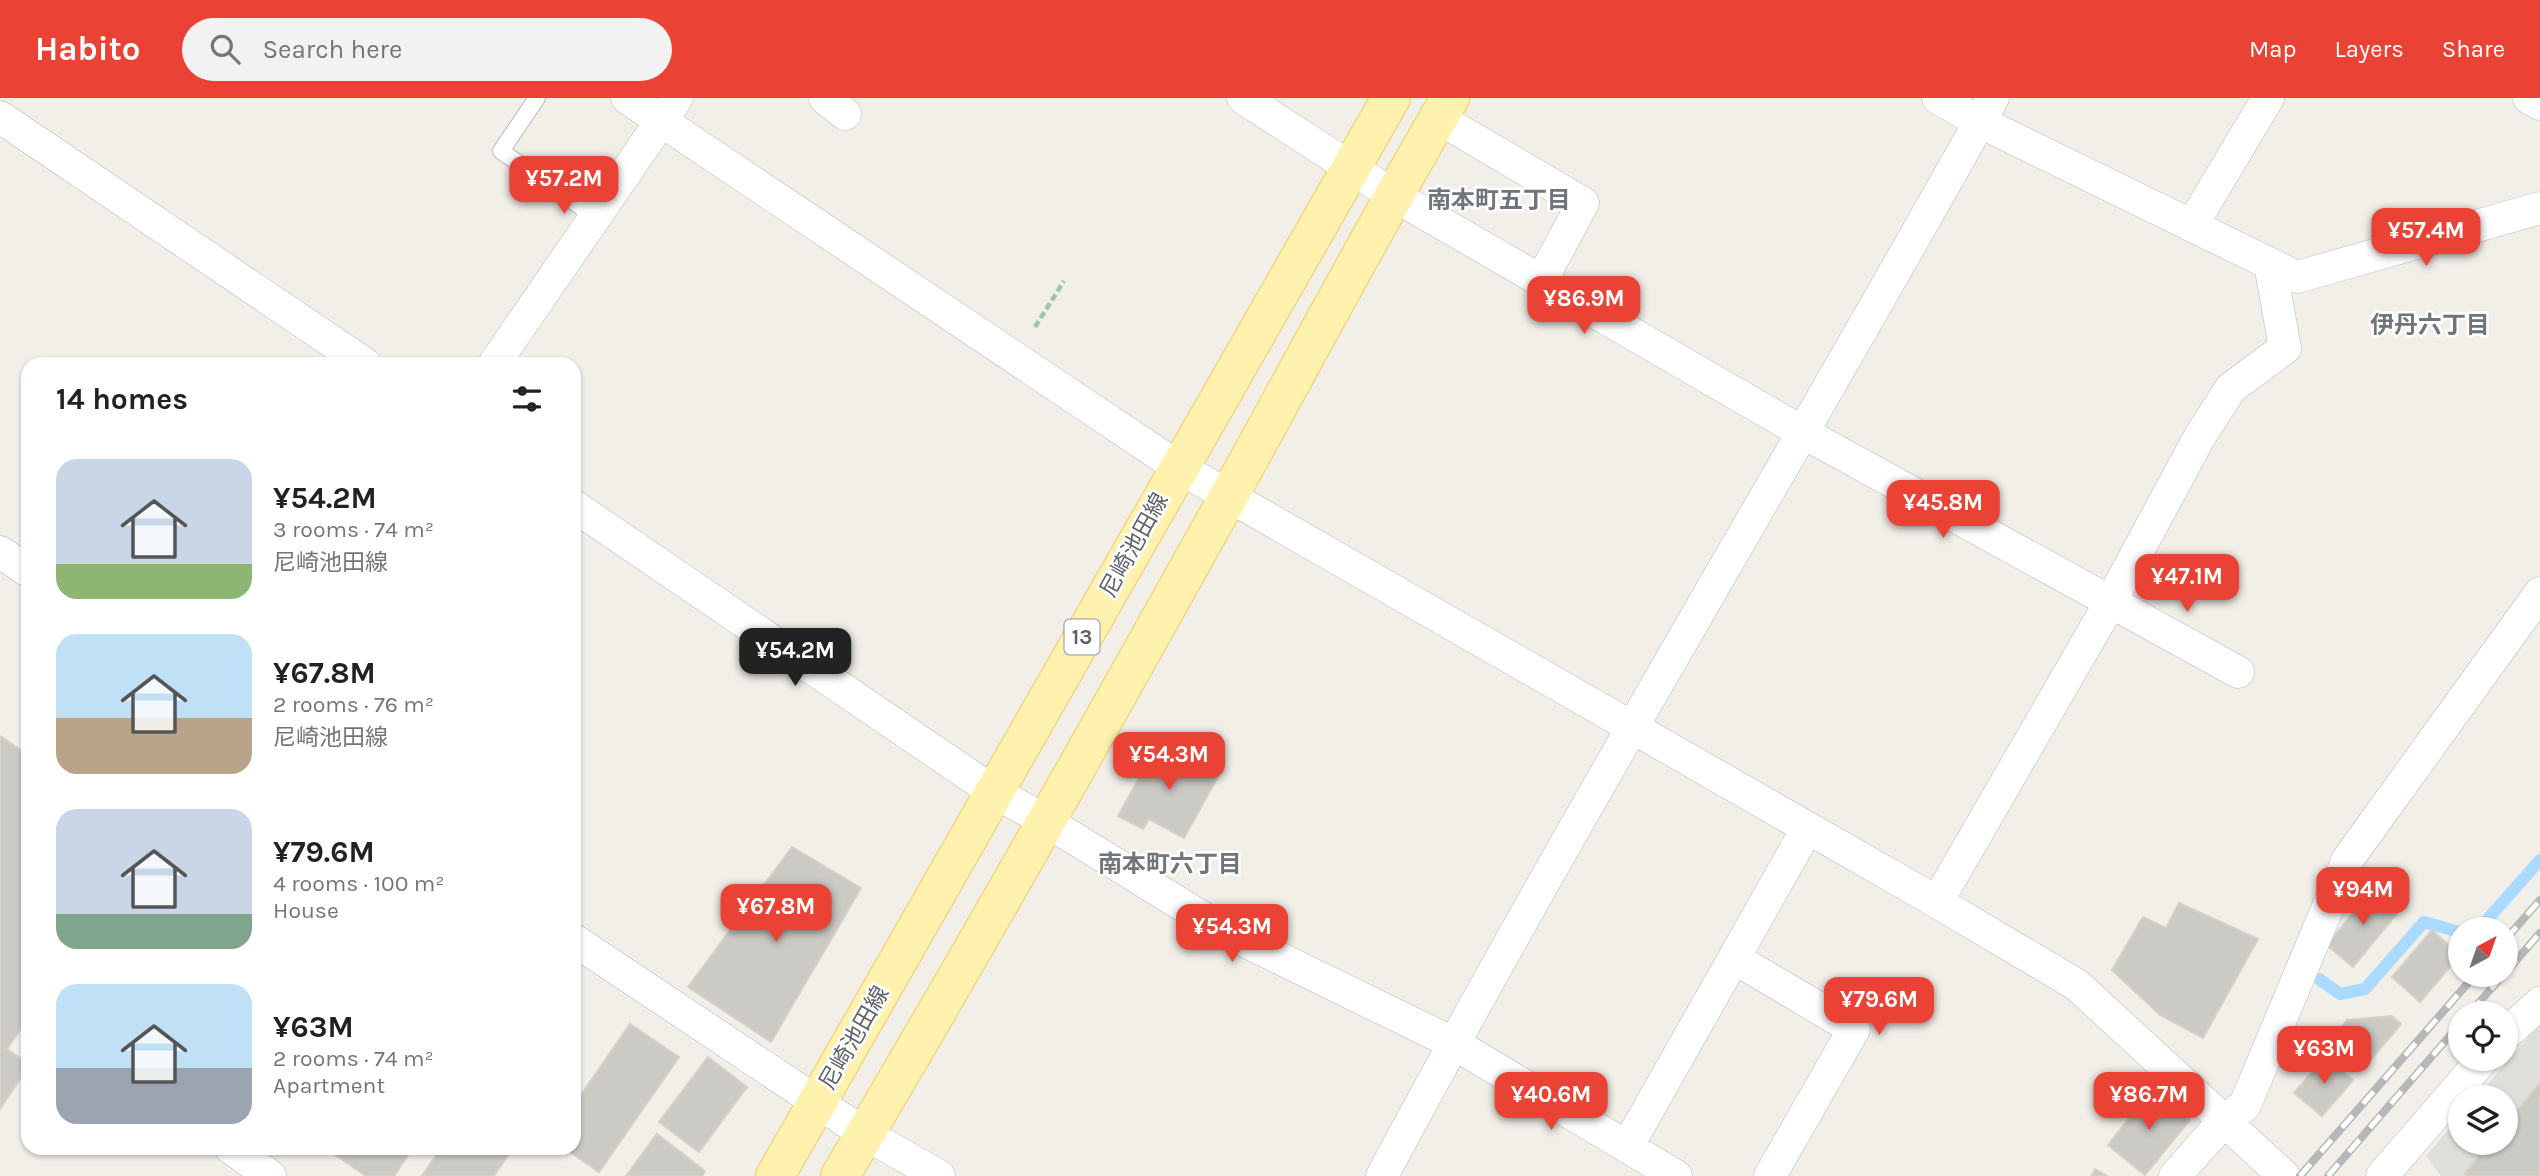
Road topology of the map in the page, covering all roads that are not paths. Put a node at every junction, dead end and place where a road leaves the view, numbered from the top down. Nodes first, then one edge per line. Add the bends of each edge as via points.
1 (537, 98) edge
2 (627, 98) edge
3 (1243, 98) edge
4 (1391, 98) edge
5 (1938, 98) edge
6 (2268, 98) edge
7 (2529, 98) edge
8 (2540, 104) edge
9 (1444, 108) edge
10 (669, 110) edge
11 (1986, 110) edge
12 (0, 117) edge
13 (1350, 169) junction
14 (1393, 195) junction
15 (2540, 208) edge
16 (595, 217) junction
17 (2192, 225) junction
18 (2270, 264) junction
19 (1541, 281) junction
20 (355, 357) edge
21 (499, 357) edge
22 (1802, 432) junction
23 (1178, 467) junction
24 (1228, 498) junction
25 (581, 511) edge
26 (0, 552) edge
27 (21, 566) edge
28 (2540, 593) edge
29 (2110, 603) junction
30 (2238, 672) dead end
31 (1631, 729) junction
32 (994, 792) junction
33 (1046, 821) junction
34 (1807, 829) junction
35 (1937, 902) junction
36 (581, 945) edge
37 (1734, 958) junction
38 (2540, 1003) edge
39 (2518, 1023) edge
40 (1453, 1043) junction
41 (2473, 1071) edge
42 (817, 1102) junction
43 (2223, 1122) junction
44 (865, 1134) junction
45 (1627, 1147) junction
46 (240, 1155) edge
47 (263, 1174) edge
48 (775, 1176) edge
49 (840, 1176) edge
50 (939, 1176) edge
51 (1382, 1176) edge
52 (1676, 1176) edge
53 (1770, 1176) edge
54 (2175, 1176) edge
55 (2284, 1176) edge
56 (2382, 1176) edge

1 - 16 lane via 501,151
2 - 10 street
3 - 13 street
4 - 13 main road, 尼崎池田線 / 13
5 - 11 street
6 - 17 street
7 - 8 street
9 - 14 main road
9 - 19 street via 1583,202
10 - 16 street
10 - 23 street via 1016,359
11 - 17 street
11 - 22 street
12 - 20 street
13 - 14 street
13 - 23 main road, 尼崎池田線 / 13
14 - 19 street
14 - 24 main road
15 - 18 street via 2297,277
16 - 21 street
17 - 18 street
18 - 29 street via 2285,348 2231,388
19 - 22 street
22 - 29 street
22 - 31 street
23 - 24 street
23 - 32 main road, 尼崎池田線 / 13
24 - 31 street
24 - 33 main road
25 - 32 street
26 - 27 street
28 - 43 street via 2348,859 2245,1105
29 - 30 street
29 - 35 street
31 - 34 street
31 - 40 street
32 - 33 street
32 - 42 main road, 尼崎池田線 / 13
33 - 40 street via 1226,932
33 - 44 main road
34 - 35 street
34 - 37 street
35 - 43 street via 2077,985
36 - 42 street
37 - 45 street
37 - 53 street via 1854,1029
38 - 39 street
40 - 45 street
40 - 51 street
41 - 56 street
42 - 44 street
42 - 48 main road, 尼崎池田線 / 13
43 - 54 street
43 - 55 street
44 - 49 main road
44 - 50 street
45 - 52 street
46 - 47 street

